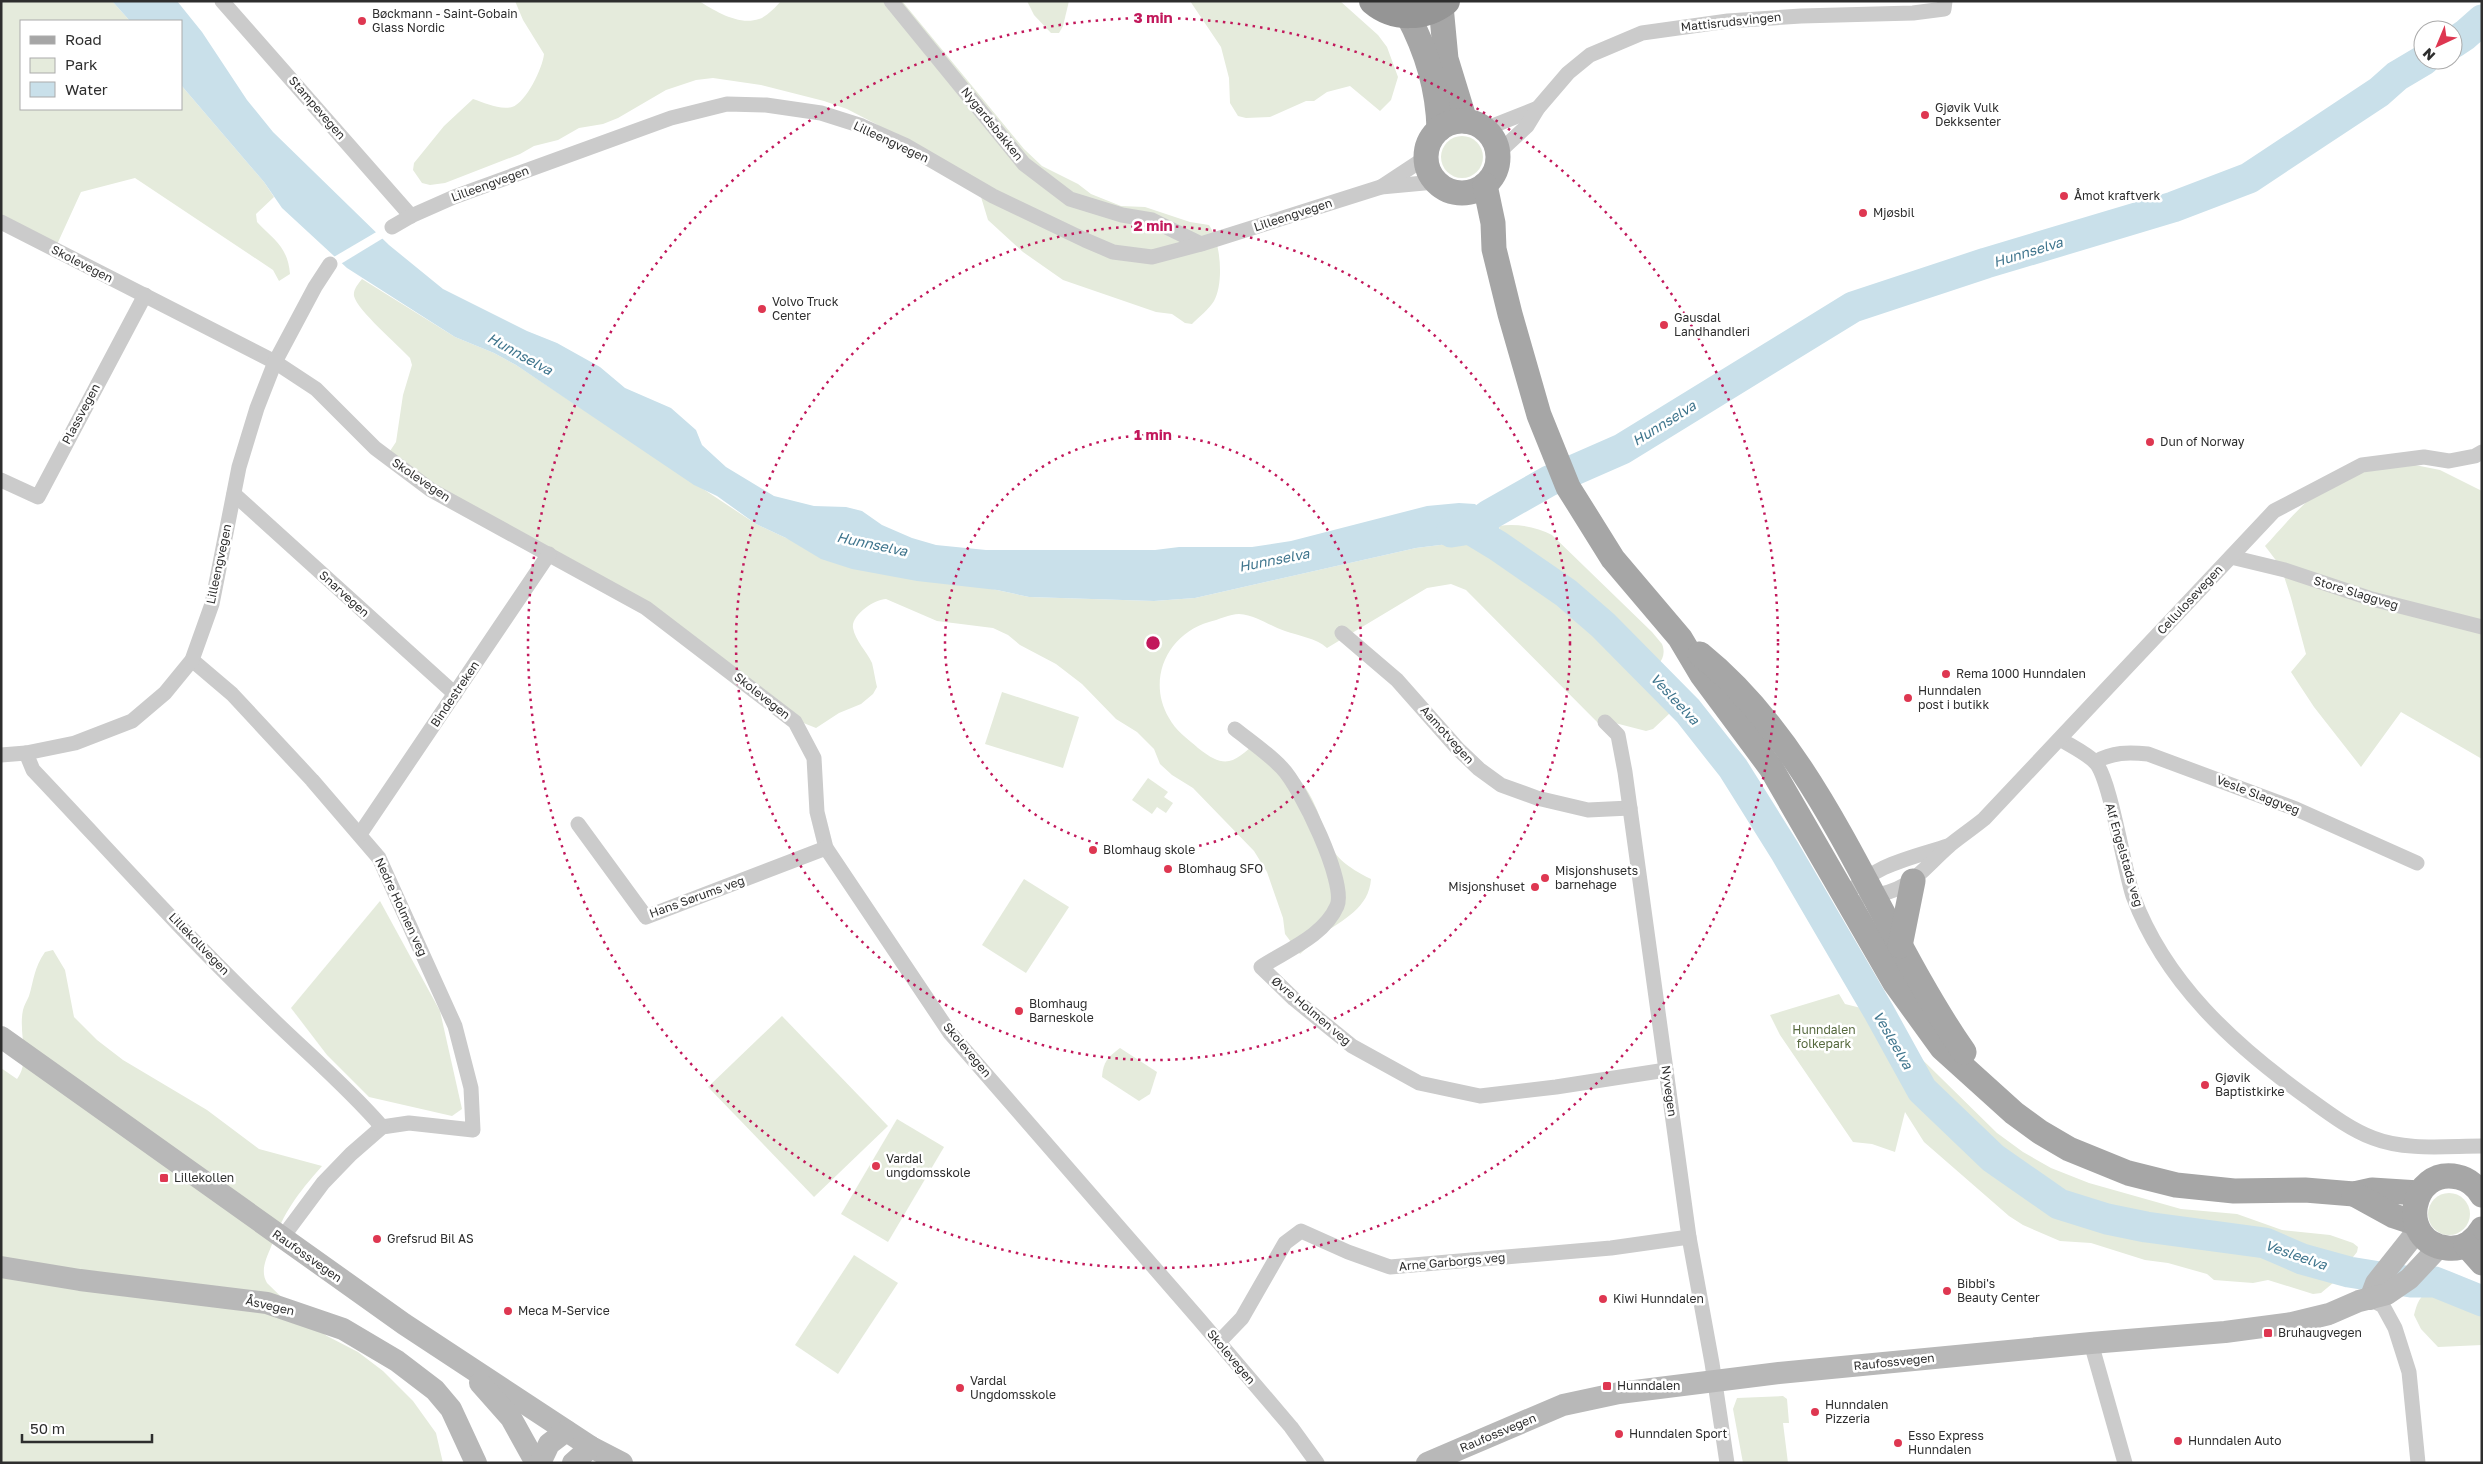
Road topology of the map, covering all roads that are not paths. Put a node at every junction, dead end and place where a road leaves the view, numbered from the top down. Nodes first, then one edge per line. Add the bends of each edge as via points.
1 (222, 1) edge
2 (891, 1) edge
3 (1373, 1) edge
4 (1945, 1) edge
5 (1443, 3) edge
6 (1407, 14) junction
7 (1538, 108) junction
8 (1475, 125) junction
9 (1439, 129) junction
10 (1498, 153) junction
11 (1425, 158) junction
12 (1435, 182) junction
13 (1485, 185) junction
14 (1381, 187) junction
15 (1461, 194) junction
16 (411, 216) junction
17 (1, 222) edge
18 (392, 227) dead end
19 (1201, 244) junction
20 (1494, 250) junction
21 (330, 264) dead end
22 (145, 295) junction
23 (275, 362) junction
24 (2482, 452) edge
25 (1, 480) edge
26 (234, 494) junction
27 (549, 554) junction
28 (2231, 557) junction
29 (2482, 626) edge
30 (1342, 633) dead end
31 (1680, 638) junction
32 (192, 660) junction
33 (455, 694) junction
34 (1605, 722) dead end
35 (1235, 728) dead end
36 (2060, 740) junction
37 (1, 754) edge
38 (26, 754) junction
39 (2095, 762) junction
40 (1630, 808) junction
41 (578, 824) dead end
42 (360, 834) junction
43 (1950, 845) junction
44 (826, 848) junction
45 (2417, 863) dead end
46 (1913, 881) junction
47 (1868, 887) junction
48 (1846, 897) junction
49 (1900, 946) junction
50 (1, 1037) edge
51 (1666, 1070) junction
52 (1996, 1097) junction
53 (382, 1127) junction
54 (2482, 1146) edge
55 (2419, 1193) junction
56 (2354, 1194) junction
57 (2482, 1194) edge
58 (2417, 1227) junction
59 (1689, 1237) junction
60 (282, 1238) junction
61 (2476, 1246) edge
62 (2440, 1247) junction
63 (1, 1267) edge
64 (2370, 1299) junction
65 (1219, 1342) junction
66 (2091, 1343) junction
67 (461, 1362) junction
68 (1715, 1380) junction
69 (566, 1431) junction
70 (591, 1447) junction
71 (476, 1463) edge
72 (536, 1463) edge
73 (540, 1463) edge
74 (573, 1463) edge
75 (622, 1463) edge
76 (1317, 1463) edge
77 (1427, 1463) edge
78 (1727, 1463) edge
79 (2125, 1463) edge
80 (2418, 1463) edge

1 - 16 street, Stampevegen
2 - 19 street, Nygardsbakken via 1024,164 1070,200 1152,220
3 - 6 highway via 1392,12
4 - 7 street, Mattisrudsvingen via 1944,9 1913,13 1756,19 1642,33 1590,56 1568,73
5 - 6 highway via 1424,12
5 - 8 main road via 1446,59
6 - 9 main road via 1437,93
7 - 8 street, Mattisrudsvingen
7 - 10 street, Mattisrudsvingen via 1528,126
8 - 9 main road via 1447,124
8 - 10 main road via 1494,141
9 - 11 main road via 1428,143
10 - 13 main road via 1495,172
11 - 12 main road
11 - 14 street, Lilleengvegen
12 - 14 street, Lilleengvegen
12 - 15 main road
13 - 15 main road
13 - 20 main road via 1493,223
14 - 19 street, Lilleengvegen
15 - 20 main road
16 - 18 street, Lilleengvegen
16 - 19 street, Lilleengvegen via 454,197 671,118 727,104 766,105 821,113 862,126 905,146 993,196 1113,252 1152,257
17 - 22 street, Skolevegen
20 - 31 main road via 1544,430 1568,487 1613,559
21 - 23 street, Lilleengvegen
22 - 23 street, Skolevegen
22 - 25 street, Plassvegen via 38,497
23 - 26 street, Lilleengvegen via 257,408
23 - 27 street, Skolevegen via 316,388 375,448 431,490
24 - 28 street, Cellulosevegen via 2449,461 2424,457 2362,465 2274,511
26 - 32 street, Lilleengvegen via 212,604
26 - 33 street, Snarvegen
27 - 33 street, Bindestreken
27 - 44 street, Skolevegen via 646,608 795,722 814,758 817,812
28 - 29 street, Store Slaggveg via 2285,570 2372,599
28 - 36 street, Cellulosevegen
30 - 40 street, Aamotvegen via 1396,680 1458,749 1501,785 1588,810
31 - 47 main road via 1716,667 1771,727
31 - 48 main road via 1702,675 1771,768
32 - 38 street, Lilleengvegen via 165,692 132,721 75,743
32 - 42 street, Nedre Holmen veg via 232,694
33 - 42 street, Bindestreken
34 - 40 street, Nyvegen via 1618,735
35 - 51 street, Øvre Holmen veg via 1282,767 1300,790 1339,888 1338,906 1317,933 1261,967 1294,999 1352,1046 1420,1083 1480,1096
36 - 39 street
36 - 43 street, Cellulosevegen via 1991,813
37 - 38 street, Lilleengvegen
38 - 53 street, Lillekollvegen via 33,770 136,879 260,1008 317,1059
39 - 45 street, Vesle Slaggveg via 2122,752 2148,754 2296,809
39 - 54 street, Alf Engelstads veg via 2109,800 2133,895 2155,944 2176,976 2228,1035 2334,1117 2373,1138 2409,1145
40 - 51 street, Nyvegen
41 - 44 street, Hans Sørums veg via 646,917
42 - 53 street, Nedre Holmen veg via 379,858 455,1026 470,1088 473,1130 409,1122
43 - 46 street, Cellulosevegen
43 - 47 street, Cellulosevegen via 1894,864
44 - 65 street, Skolevegen via 950,1033
46 - 47 street, Cellulosevegen via 1896,890
46 - 49 main road
47 - 48 street, Cellulosevegen
47 - 49 main road
48 - 52 main road via 1895,983 1925,1027 1942,1048
49 - 52 main road via 1941,1017
50 - 60 main road, Raufossvegen
51 - 59 street, Nyvegen
52 - 56 main road via 2054,1141 2091,1160 2128,1173 2176,1185 2210,1189
53 - 60 street via 323,1183
55 - 56 main road via 2372,1190
55 - 57 main road via 2430,1181 2451,1176 2468,1181
55 - 58 main road via 2416,1200
56 - 58 main road
58 - 62 main road via 2424,1239
58 - 64 main road via 2376,1283
59 - 65 street, Arne Garborgs veg via 1611,1248 1390,1267 1301,1231 1285,1243 1242,1318
59 - 68 street, Nyvegen
60 - 67 main road, Raufossvegen
61 - 62 main road
62 - 64 main road, Raufossvegen via 2408,1279 2386,1294
63 - 71 main road, Åsvegen via 267,1303 342,1329 397,1361 435,1390 451,1410
64 - 66 main road, Raufossvegen via 2292,1323
64 - 80 street via 2383,1306 2395,1328 2409,1372
65 - 76 street, Skolevegen
66 - 68 main road, Raufossvegen
66 - 79 street
67 - 69 main road, Raufossvegen
67 - 72 main road via 511,1418
68 - 77 main road, Raufossvegen via 1619,1393 1564,1405
68 - 78 street, Nyvegen
69 - 70 main road, Raufossvegen
69 - 73 main road via 549,1444
70 - 74 main road
70 - 75 main road, Raufossvegen

